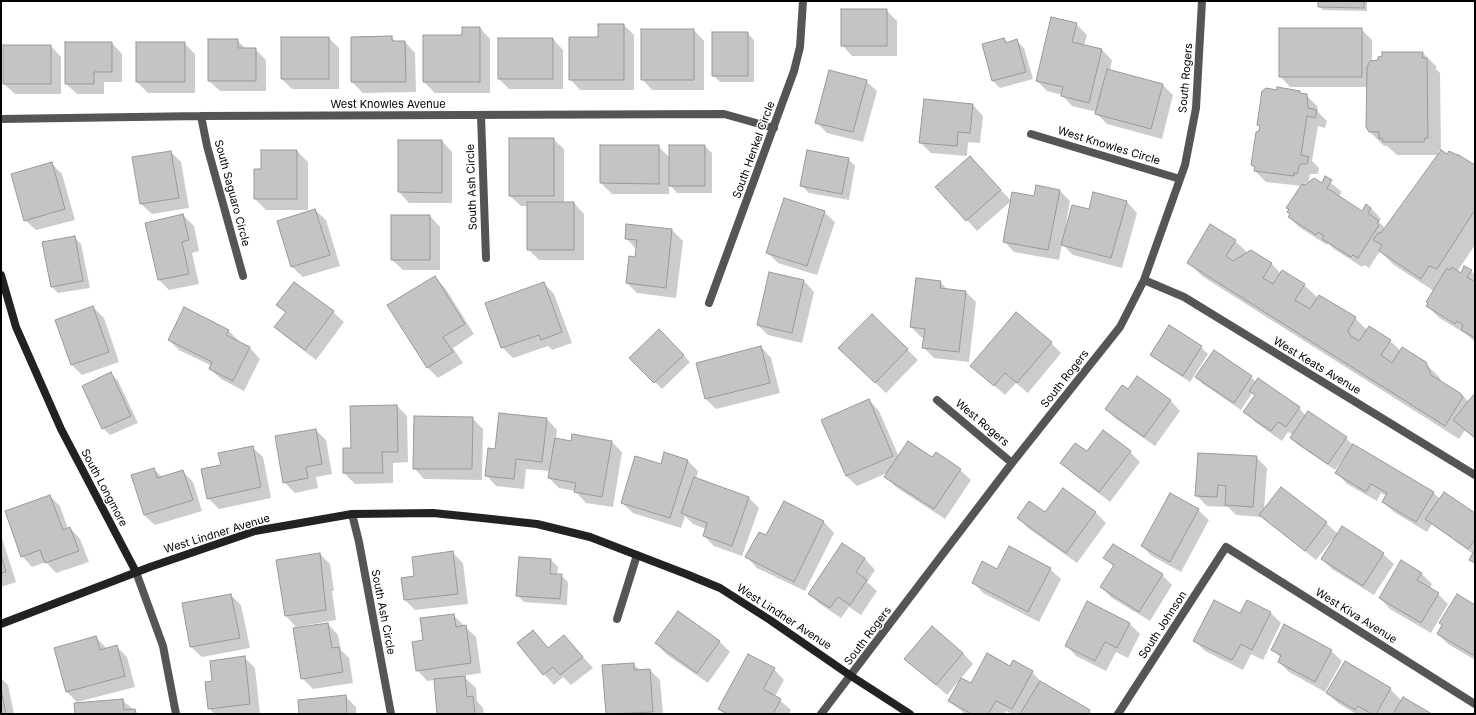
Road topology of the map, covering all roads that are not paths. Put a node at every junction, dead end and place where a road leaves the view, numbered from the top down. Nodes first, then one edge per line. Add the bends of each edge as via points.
1 (803, 1) edge
2 (1202, 1) edge
3 (201, 116) junction
4 (482, 116) junction
5 (1, 119) edge
6 (774, 128) junction
7 (1031, 134) dead end
8 (1180, 179) junction
9 (486, 258) dead end
10 (1, 275) edge
11 (243, 276) dead end
12 (1144, 280) junction
13 (709, 303) dead end
14 (937, 400) dead end
15 (1012, 463) junction
16 (1475, 475) edge
17 (352, 514) junction
18 (1226, 547) joint
19 (637, 555) junction
20 (136, 572) junction
21 (617, 619) dead end
22 (1, 624) edge
23 (850, 676) junction
24 (1475, 704) edge
25 (176, 714) edge
26 (391, 714) edge
27 (821, 714) edge
28 (910, 714) edge
29 (1118, 714) edge

1 - 6 street, South Henkel Circle via 800,47
2 - 8 street, South Rogers via 1196,108
3 - 4 street, West Knowles Avenue
3 - 5 street, West Knowles Avenue
3 - 11 street, South Saguaro Circle
4 - 6 street, West Knowles Avenue via 724,114
4 - 9 street, South Ash Circle
6 - 13 street, South Henkel Circle
7 - 8 street, West Knowles Circle
8 - 12 street, South Rogers
10 - 20 street, South Longmore via 16,327 61,429
12 - 15 street, South Rogers via 1120,327
12 - 16 street, West Keats Avenue via 1184,297
14 - 15 street, West Rogers
15 - 23 street, South Rogers
17 - 19 street, West Lindner Avenue via 433,513 537,524 590,537
17 - 20 street, West Lindner Avenue via 256,531
17 - 26 street, South Ash Circle
18 - 24 street, West Kiva Avenue
18 - 29 street, South Johnson
19 - 21 street
19 - 23 street, West Lindner Avenue via 720,588
20 - 22 street, West Lindner Avenue
20 - 25 street, South Longmore via 163,646
23 - 27 street, South Rogers
23 - 28 street, West Lindner Avenue

